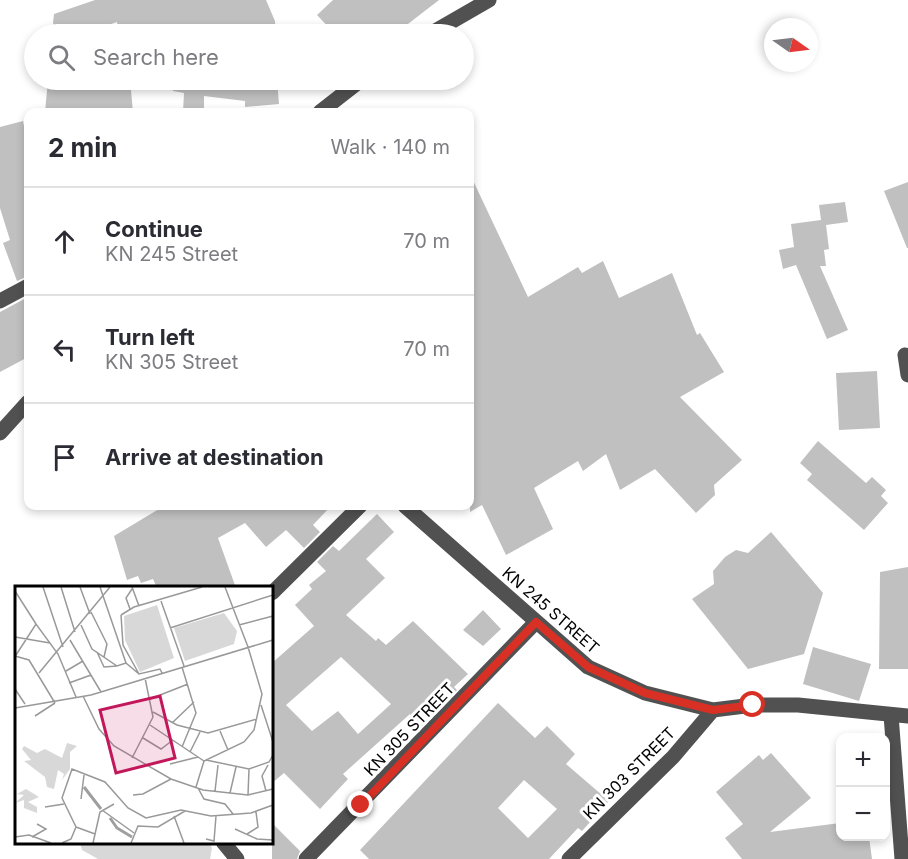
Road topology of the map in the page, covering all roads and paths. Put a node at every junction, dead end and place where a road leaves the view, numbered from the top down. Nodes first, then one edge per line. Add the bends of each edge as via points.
1 (489, 0) edge
2 (447, 24) edge
3 (348, 90) edge
4 (325, 108) edge
5 (24, 288) edge
6 (0, 301) edge
7 (905, 355) dead end
8 (908, 375) edge
9 (24, 406) edge
10 (0, 433) edge
11 (356, 510) edge
12 (410, 510) edge
13 (273, 592) edge
14 (536, 622) junction
15 (713, 710) junction
16 (891, 715) junction
17 (908, 716) edge
18 (224, 844) edge
19 (237, 859) edge
20 (306, 859) edge
21 (569, 859) edge
22 (902, 859) edge

1 - 2 street
3 - 4 street
5 - 6 street
7 - 8 street
9 - 10 street
11 - 13 street
12 - 14 street, KN 245 STREET
14 - 15 street, KN 245 STREET via 588,667 645,693
14 - 20 street, KN 305 STREET
15 - 16 street, KN 245 STREET via 798,705
15 - 21 street, KN 303 STREET via 673,757
16 - 17 street, KN 245 STREET
16 - 22 street
18 - 19 street

